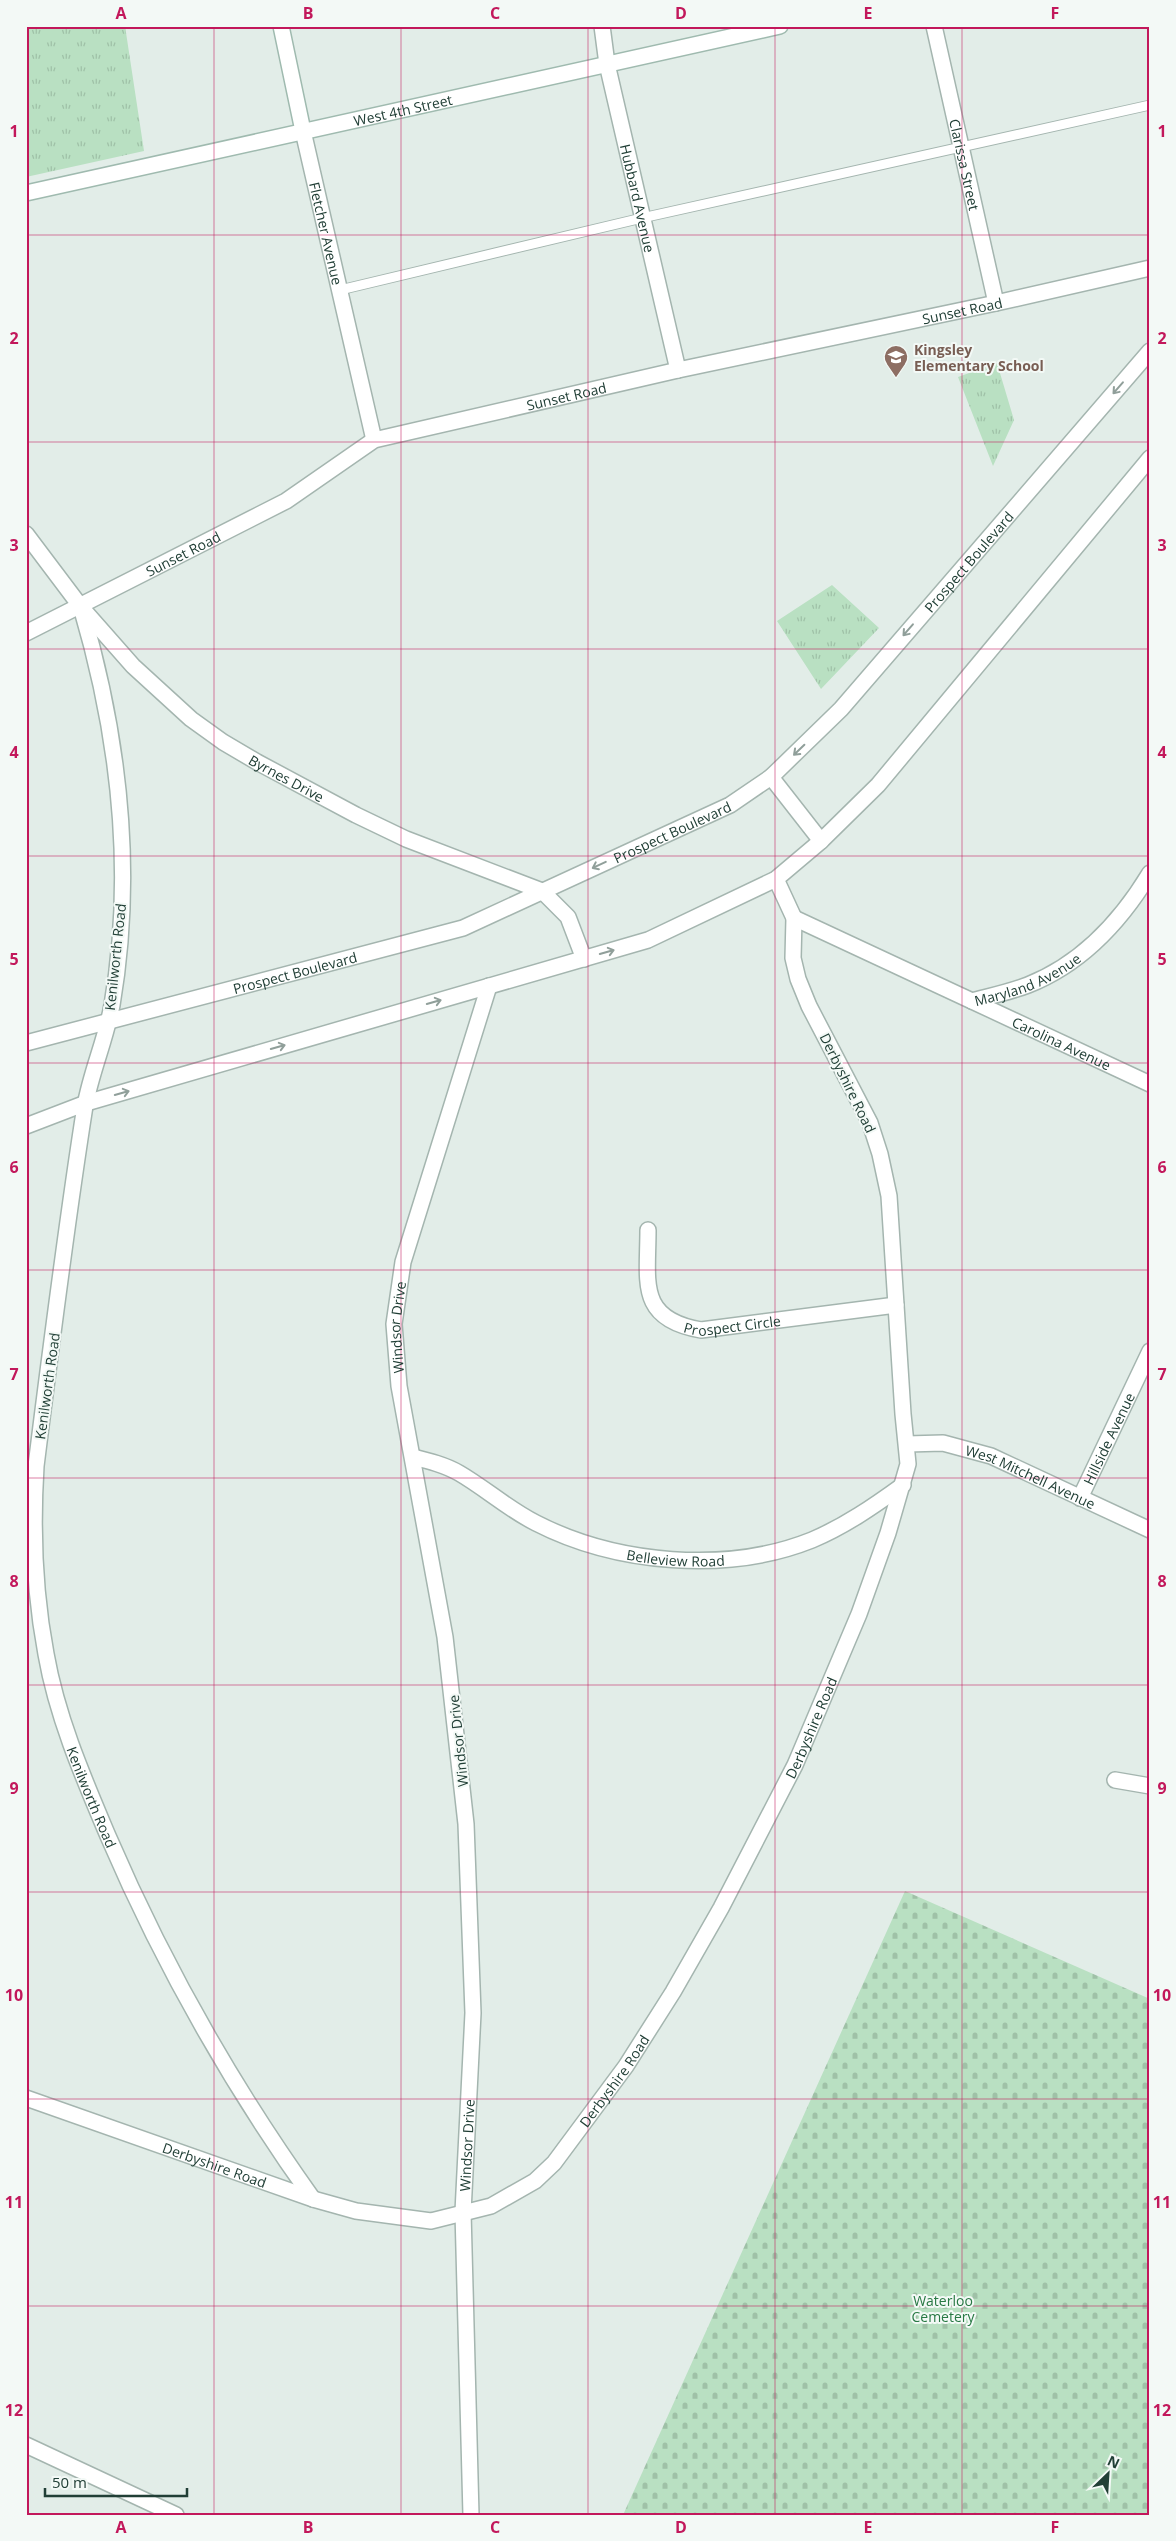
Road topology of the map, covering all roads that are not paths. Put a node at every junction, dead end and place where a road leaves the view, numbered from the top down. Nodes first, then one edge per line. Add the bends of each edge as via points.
1 (281, 26) edge
2 (602, 26) edge
3 (780, 26) edge
4 (934, 26) edge
5 (607, 64) junction
6 (1150, 104) edge
7 (303, 131) junction
8 (962, 147) junction
9 (26, 193) edge
10 (642, 218) junction
11 (1150, 268) edge
12 (340, 290) junction
13 (996, 303) junction
14 (1150, 351) edge
15 (678, 370) junction
16 (374, 440) junction
17 (1150, 458) edge
18 (26, 534) edge
19 (81, 607) junction
20 (26, 633) edge
21 (771, 777) junction
22 (821, 841) junction
23 (1150, 873) edge
24 (776, 880) junction
25 (542, 891) junction
26 (794, 918) junction
27 (584, 959) junction
28 (489, 986) junction
29 (972, 1001) junction
30 (108, 1021) junction
31 (26, 1043) edge
32 (1150, 1084) edge
33 (86, 1103) junction
34 (26, 1126) edge
35 (648, 1230) dead end
36 (896, 1305) junction
37 (1150, 1351) edge
38 (907, 1444) junction
39 (413, 1457) junction
40 (903, 1485) junction
41 (1080, 1498) junction
42 (1150, 1530) edge
43 (1114, 1780) dead end
44 (1150, 1786) edge
45 (26, 2098) edge
46 (313, 2199) junction
47 (463, 2212) junction
48 (26, 2445) edge
49 (176, 2515) edge
50 (471, 2515) edge

1 - 7 street, Fletcher Avenue
2 - 5 street, Hubbard Avenue
3 - 5 street, West 4th Street
4 - 8 street, Clarissa Street
5 - 7 street, West 4th Street
5 - 10 street, Hubbard Avenue
6 - 8 lane
7 - 9 street, West 4th Street
7 - 12 street, Fletcher Avenue
8 - 10 lane
8 - 13 street, Clarissa Street
10 - 12 lane
10 - 15 street, Hubbard Avenue
11 - 13 street, Sunset Road
12 - 16 street, Fletcher Avenue
13 - 15 street, Sunset Road
14 -> 21 street, Prospect Boulevard via 841,709
15 - 16 street, Sunset Road
16 - 19 street, Sunset Road via 286,501
17 - 22 street via 929,727 878,785
18 - 19 street, Byrnes Drive
19 - 20 street, Sunset Road
19 - 25 street, Byrnes Drive via 160,694 223,742 406,839
19 - 30 street, Kenilworth Road via 108,711 122,818 121,926
21 - 22 street
21 -> 25 street, Prospect Boulevard via 730,805
22 - 24 street
23 - 29 street, Maryland Avenue via 1116,922 1078,955 1028,985
24 - 26 street, Derbyshire Road
27 -> 24 street via 648,940
25 - 27 street, Byrnes Drive via 568,917
25 - 30 street, Prospect Boulevard via 463,928
26 - 29 street, Maryland Avenue
26 - 36 street, Derbyshire Road via 793,958 798,979 862,1108 880,1154 890,1196
27 - 28 street
33 -> 28 street
28 - 39 street, Windsor Drive via 444,1124 403,1262 397,1293 395,1355
29 - 32 street, Carolina Avenue
30 - 31 street, Prospect Boulevard
30 - 33 street, Kenilworth Road
33 - 34 street
33 - 46 street, Kenilworth Road via 36,1466 34,1562 46,1656 75,1756 124,1873 166,1960 246,2100
35 - 36 street, Prospect Circle via 648,1289 653,1306 666,1319 683,1327 701,1330
36 - 38 street, Derbyshire Road
37 - 41 street, Hillside Avenue
38 - 40 street via 908,1464
38 - 41 street, West Mitchell Avenue via 943,1443 966,1447
39 - 40 street, Belleview Road via 459,1473 506,1506 568,1537 601,1548 669,1560 704,1560 779,1550 812,1540 857,1516
39 - 47 street, Windsor Drive via 445,1637 466,1824 473,2013
40 - 47 street, Derbyshire Road via 859,1614 795,1765 722,1908 674,1992 626,2066 554,2163 535,2181 491,2206
41 - 42 street, West Mitchell Avenue
43 - 44 street
45 - 46 street, Derbyshire Road
46 - 47 street, Derbyshire Road via 356,2211 431,2221
47 - 50 street, Windsor Drive
48 - 49 street

